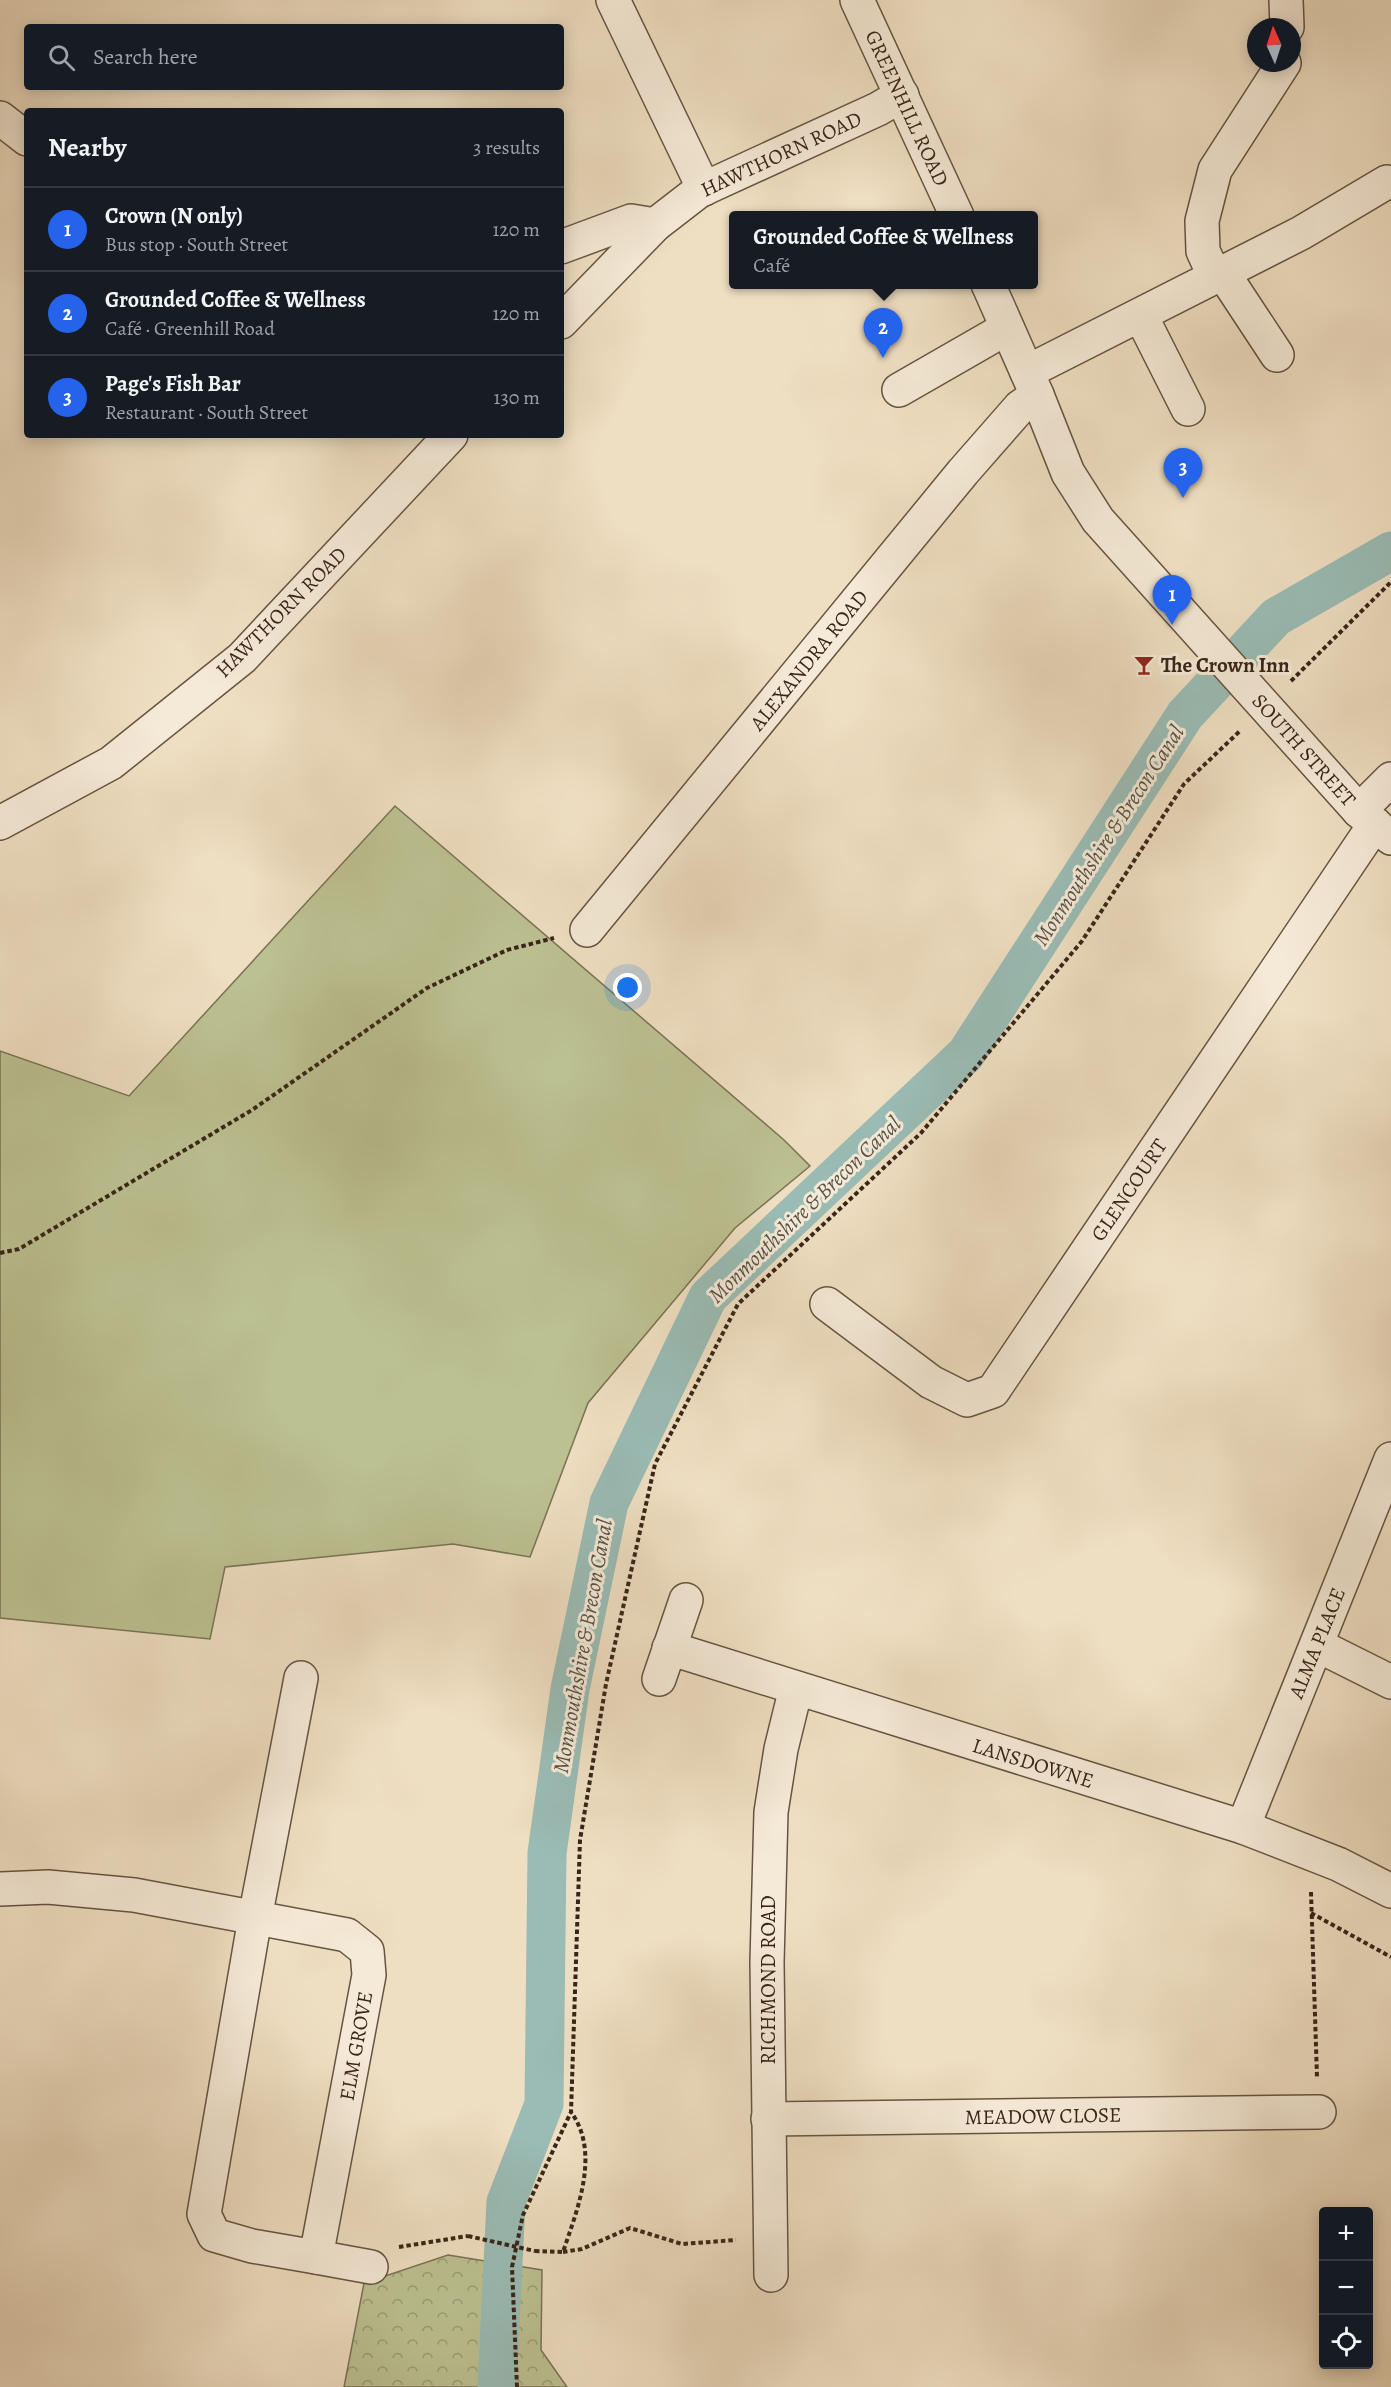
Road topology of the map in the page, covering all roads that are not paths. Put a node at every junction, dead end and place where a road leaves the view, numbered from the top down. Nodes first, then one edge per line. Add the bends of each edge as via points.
1 (613, 0) edge
2 (857, 0) edge
3 (1286, 0) edge
4 (1287, 18) edge
5 (1278, 72) edge
6 (902, 95) junction
7 (0, 118) edge
8 (24, 137) edge
9 (1387, 182) dead end
10 (704, 189) junction
11 (955, 211) edge
12 (655, 225) junction
13 (564, 246) edge
14 (1219, 275) junction
15 (990, 289) edge
16 (1140, 316) junction
17 (564, 319) edge
18 (1007, 328) junction
19 (1277, 355) dead end
20 (1032, 383) junction
21 (899, 390) dead end
22 (1188, 409) dead end
23 (448, 438) edge
24 (1391, 779) edge
25 (0, 823) edge
26 (1375, 825) edge
27 (587, 930) road end
28 (827, 1304) dead end
29 (1391, 1459) edge
30 (686, 1600) dead end
31 (1317, 1645) junction
32 (669, 1648) junction
33 (301, 1678) dead end
34 (659, 1679) dead end
35 (1391, 1682) edge
36 (796, 1688) junction
37 (1243, 1827) junction
38 (0, 1889) edge
39 (1391, 1891) edge
40 (255, 1918) junction
41 (1319, 2112) road end
42 (768, 2120) junction
43 (316, 2257) junction
44 (371, 2266) road end
45 (771, 2275) dead end

1 - 10 street
2 - 6 street, GREENHILL ROAD
3 - 4 street
5 - 14 street via 1215,170 1202,221 1203,251
6 - 10 street, HAWTHORN ROAD
6 - 11 street, GREENHILL ROAD
7 - 8 street
9 - 14 street, ALEXANDRA ROAD
10 - 12 street, HAWTHORN ROAD
12 - 13 street via 631,221
12 - 17 street, HAWTHORN ROAD
14 - 16 street, ALEXANDRA ROAD
14 - 19 street
15 - 18 street
16 - 20 street, ALEXANDRA ROAD
16 - 22 street
18 - 20 street
18 - 21 street
20 - 26 street, SOUTH STREET via 1068,473 1098,520
20 - 27 street, ALEXANDRA ROAD via 1020,407
23 - 25 street, HAWTHORN ROAD via 242,658 111,763
24 - 26 street, GLENCOURT
26 - 28 street, GLENCOURT via 993,1391 967,1400 931,1382
29 - 31 street, ALMA PLACE
30 - 32 street
31 - 35 street
31 - 37 street, ALMA PLACE
32 - 34 street
32 - 36 street, LANSDOWNE
33 - 40 street
36 - 37 street, LANSDOWNE
36 - 42 street, RICHMOND ROAD via 771,1812
37 - 39 street, LANSDOWNE via 1309,1852
38 - 40 street, ELM GROVE via 48,1887 134,1895
40 - 43 street via 204,2214 214,2235
40 - 43 street, ELM GROVE via 347,1935 367,1952 369,1974
41 - 42 street, MEADOW CLOSE
42 - 45 street, RICHMOND ROAD
43 - 44 street

